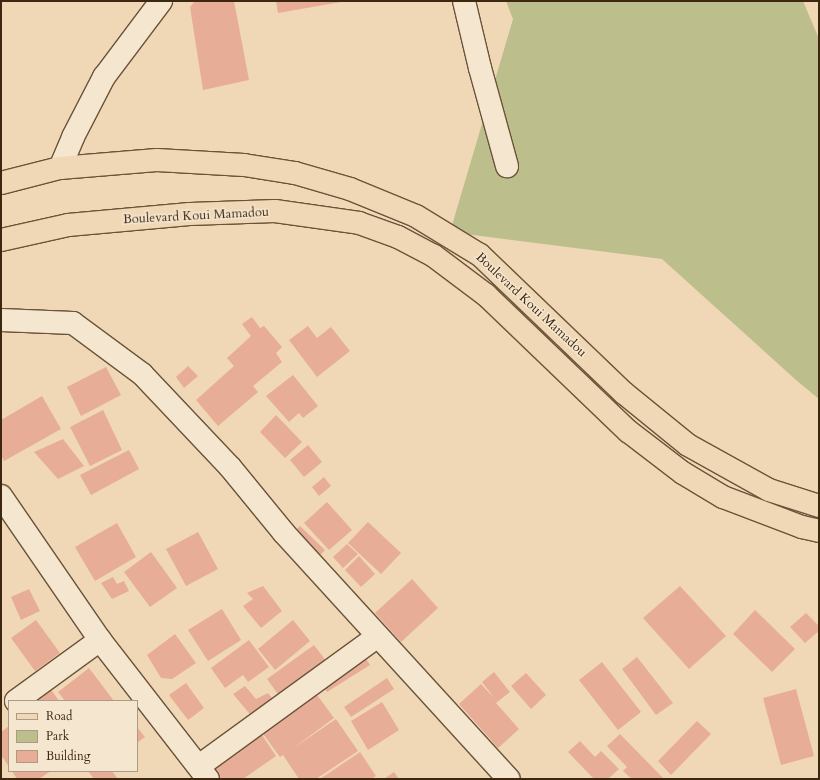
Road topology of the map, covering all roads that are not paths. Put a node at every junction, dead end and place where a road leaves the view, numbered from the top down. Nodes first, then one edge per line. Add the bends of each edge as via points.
1 (161, 1) edge
2 (464, 1) edge
3 (507, 166) dead end
4 (60, 168) junction
5 (1, 183) edge
6 (1, 240) edge
7 (1, 320) edge
8 (1, 496) edge
9 (819, 506) edge
10 (819, 531) edge
11 (378, 636) junction
12 (100, 640) junction
13 (17, 700) edge
14 (203, 773) edge
15 (508, 779) edge

1 - 4 street via 104,76 72,138
2 - 3 street
4 - 5 main road, Boulevard Koui Mamadou
4 - 9 main road, Boulevard Koui Mamadou via 157,160 244,165 295,173 350,189 416,216 480,255 624,393 688,445 769,490
6 - 10 main road, Boulevard Koui Mamadou via 68,225 190,214 275,211 359,223 398,237 434,256 486,295 628,431 683,473 723,497 802,528
7 - 11 street via 73,322 142,374 230,467 284,533
8 - 12 street
11 - 14 street
11 - 15 street
12 - 13 street
12 - 14 street

